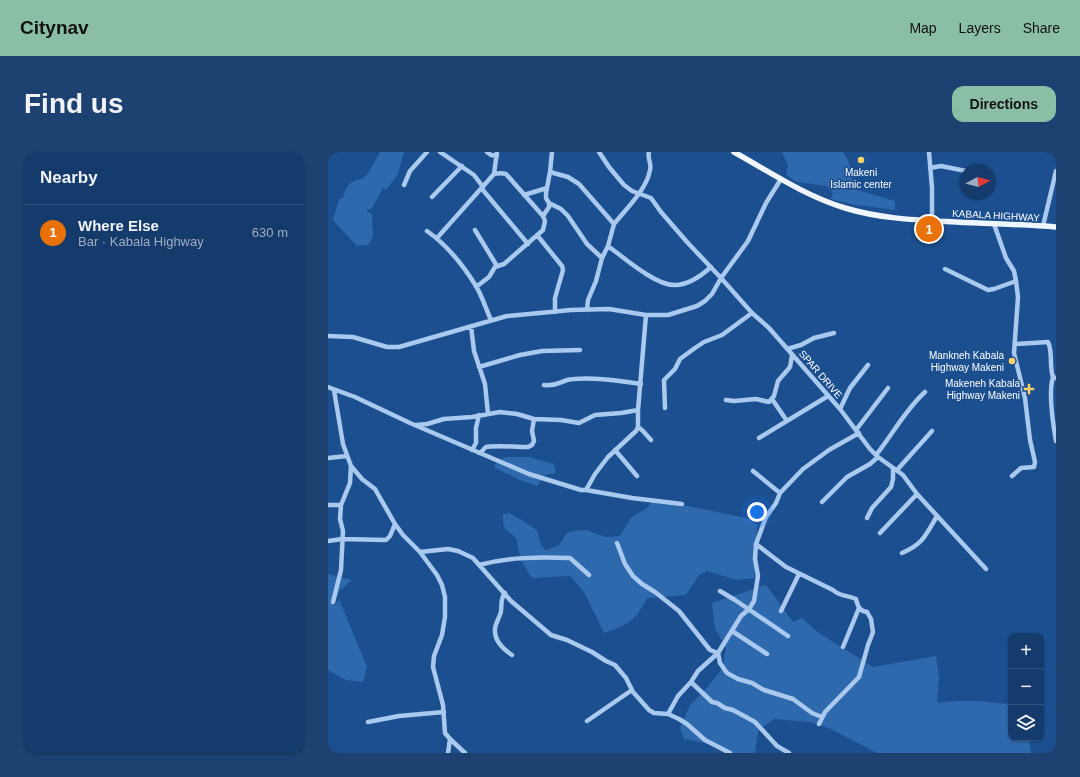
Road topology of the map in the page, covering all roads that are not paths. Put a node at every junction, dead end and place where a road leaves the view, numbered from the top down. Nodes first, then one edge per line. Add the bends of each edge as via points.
1 (427, 152) edge
2 (440, 152) edge
3 (487, 152) edge
4 (552, 152) edge
5 (599, 152) edge
6 (649, 152) edge
7 (734, 152) edge
8 (929, 152) edge
9 (497, 154) edge
10 (462, 166) junction
11 (930, 168) junction
12 (960, 170) edge
13 (1056, 171) edge
14 (550, 172) junction
15 (494, 174) junction
16 (781, 179) junction
17 (404, 185) dead end
18 (482, 188) junction
19 (547, 188) junction
20 (639, 194) junction
21 (524, 195) junction
22 (432, 198) dead end
23 (549, 203) junction
24 (543, 216) junction
25 (932, 221) junction
26 (614, 224) junction
27 (994, 224) junction
28 (1043, 226) junction
29 (1056, 227) edge
30 (475, 230) dead end
31 (427, 231) dead end
32 (538, 235) junction
33 (437, 238) junction
34 (528, 244) junction
35 (608, 246) junction
36 (602, 258) junction
37 (497, 266) junction
38 (711, 267) junction
39 (945, 269) dead end
40 (721, 278) junction
41 (1016, 281) junction
42 (476, 287) junction
43 (587, 310) junction
44 (554, 312) junction
45 (752, 313) junction
46 (646, 315) junction
47 (491, 320) junction
48 (471, 326) junction
49 (834, 333) dead end
50 (328, 336) edge
51 (1016, 344) junction
52 (787, 349) junction
53 (580, 350) dead end
54 (792, 355) junction
55 (868, 365) dead end
56 (479, 367) junction
57 (1055, 378) edge
58 (641, 384) junction
59 (544, 385) dead end
60 (328, 387) edge
61 (888, 388) dead end
62 (334, 390) junction
63 (925, 392) dead end
64 (828, 396) junction
65 (772, 399) junction
66 (726, 400) dead end
67 (665, 408) dead end
68 (840, 409) junction
69 (638, 410) junction
70 (488, 414) junction
71 (479, 415) junction
72 (534, 419) junction
73 (787, 421) junction
74 (416, 425) junction
75 (638, 427) junction
76 (932, 431) dead end
77 (858, 432) junction
78 (759, 438) dead end
79 (651, 440) dead end
80 (1056, 440) edge
81 (472, 450) junction
82 (616, 450) junction
83 (479, 453) junction
84 (347, 456) junction
85 (877, 456) junction
86 (328, 458) edge
87 (351, 466) junction
88 (895, 469) junction
89 (753, 471) dead end
90 (637, 476) dead end
91 (1012, 476) dead end
92 (586, 490) junction
93 (780, 493) junction
94 (917, 494) junction
95 (822, 502) dead end
96 (682, 504) dead end
97 (328, 505) edge
98 (341, 506) junction
99 (937, 516) junction
100 (867, 518) dead end
101 (395, 524) junction
102 (880, 533) dead end
103 (342, 539) junction
104 (328, 541) edge
105 (617, 544) dead end
106 (756, 544) junction
107 (420, 552) junction
108 (902, 553) dead end
109 (479, 565) junction
110 (986, 569) dead end
111 (799, 574) junction
112 (590, 575) dead end
113 (720, 591) dead end
114 (505, 593) junction
115 (333, 602) dead end
116 (859, 608) junction
117 (749, 609) junction
118 (781, 611) dead end
119 (732, 631) junction
120 (788, 636) dead end
121 (843, 647) dead end
122 (718, 653) junction
123 (767, 654) dead end
124 (512, 655) dead end
125 (691, 682) junction
126 (632, 690) junction
127 (672, 706) junction
128 (444, 712) junction
129 (668, 714) junction
130 (674, 716) junction
131 (822, 718) junction
132 (368, 722) dead end
133 (587, 722) dead end
134 (820, 724) dead end
135 (450, 739) junction
136 (718, 750) edge
137 (448, 753) edge
138 (465, 753) edge
139 (730, 753) edge
140 (789, 753) edge

1 - 17 street via 410,171
2 - 10 street
3 - 9 street via 491,155
4 - 14 street
5 - 20 street, SPAR DRIVE via 624,185
6 - 20 street via 647,157 650,173
7 - 16 main road, KABALA HIGHWAY
8 - 11 street
9 - 15 street
10 - 18 street via 474,175
10 - 22 street
11 - 12 street via 941,166
11 - 25 street
13 - 28 street
14 - 19 street
14 - 26 street via 568,177 579,184
15 - 18 street
15 - 21 street via 506,174
16 - 25 main road, KABALA HIGHWAY via 844,208 890,218
16 - 40 street via 748,241
18 - 33 street
18 - 34 street
19 - 21 street
19 - 23 street via 546,198
20 - 26 street
20 - 38 street, SPAR DRIVE via 651,198
21 - 24 street
23 - 24 street
23 - 36 street via 568,216 587,244
24 - 32 street via 545,226
25 - 27 main road, KABALA HIGHWAY
26 - 35 street
27 - 28 main road, KABALA HIGHWAY
27 - 41 street
28 - 29 main road, KABALA HIGHWAY
30 - 37 street
31 - 33 street
32 - 34 street
32 - 44 street via 563,270
33 - 42 street
34 - 37 street via 504,264
35 - 36 street
35 - 38 street via 647,275 675,286 693,281
36 - 43 street
37 - 42 street
38 - 40 street, SPAR DRIVE
39 - 41 street via 988,290
40 - 45 street, SPAR DRIVE
40 - 46 street via 712,294 697,306 668,315
41 - 51 street
42 - 47 street
43 - 44 street
43 - 46 street
44 - 47 street
45 - 52 street, SPAR DRIVE
45 - 67 street via 722,335 704,342 680,360 664,380
46 - 58 street
47 - 48 street
48 - 50 street via 399,347 386,347 353,337
48 - 56 street
49 - 52 street
51 - 57 street via 1048,342
51 - 91 street via 1014,353 1025,398 1035,462 1034,467 1021,468
52 - 54 street, SPAR DRIVE
53 - 56 street via 542,351
54 - 64 street, SPAR DRIVE
54 - 65 street via 790,367 778,381
55 - 68 street via 850,388
56 - 70 street via 486,384
57 - 80 street via 1052,381 1052,408
58 - 59 street via 580,378 557,385
58 - 69 street
60 - 62 street
61 - 77 street
62 - 74 street
62 - 84 street
63 - 85 street via 907,411
64 - 68 street, SPAR DRIVE
64 - 73 street
65 - 66 street via 769,402 756,399
65 - 73 street
68 - 77 street, SPAR DRIVE
69 - 72 street via 595,415 580,423
69 - 75 street
70 - 71 street
70 - 72 street via 500,412
71 - 74 street
71 - 81 street via 476,443
72 - 83 street via 532,445 493,446
73 - 78 street
74 - 81 street
75 - 79 street
75 - 82 street
76 - 88 street
77 - 85 street, SPAR DRIVE
77 - 93 street via 816,459
81 - 83 street
82 - 90 street
82 - 92 street via 595,474
83 - 92 street via 529,474
84 - 86 street
84 - 87 street
85 - 88 street, SPAR DRIVE
85 - 95 street via 870,464 847,477
87 - 98 street via 350,483
87 - 101 street via 375,489
88 - 94 street, SPAR DRIVE via 903,475
88 - 100 street via 891,487 872,508
89 - 93 street
92 - 96 street
93 - 106 street via 766,517
94 - 99 street, SPAR DRIVE
94 - 102 street
97 - 98 street
98 - 103 street
99 - 108 street via 920,543
99 - 110 street, SPAR DRIVE
101 - 103 street via 386,540
101 - 107 street
103 - 104 street
103 - 115 street via 341,570
105 - 122 street via 633,576 679,611 710,650
106 - 111 street via 786,568
106 - 117 street via 758,576 754,601
107 - 109 street via 448,549 458,551 473,558
107 - 128 street via 444,589 444,623 433,662
109 - 112 street via 514,558 570,558
109 - 114 street
111 - 116 street via 837,594 856,599
111 - 118 street
113 - 117 street
114 - 124 street via 495,629 498,642
114 - 126 street via 520,610 550,635 567,640 615,665
116 - 121 street
116 - 131 street via 869,615 873,632 859,677
117 - 119 street via 741,616
117 - 120 street
119 - 122 street
119 - 123 street
122 - 125 street
122 - 131 street via 720,663 727,673 764,690 793,698
125 - 127 street
125 - 140 street via 712,702 755,722 777,746
126 - 129 street via 654,713
126 - 133 street
127 - 129 street
127 - 130 street
128 - 132 street
128 - 135 street via 444,729
129 - 130 street
130 - 136 street via 688,724
131 - 134 street
135 - 137 street
135 - 138 street
136 - 139 street

